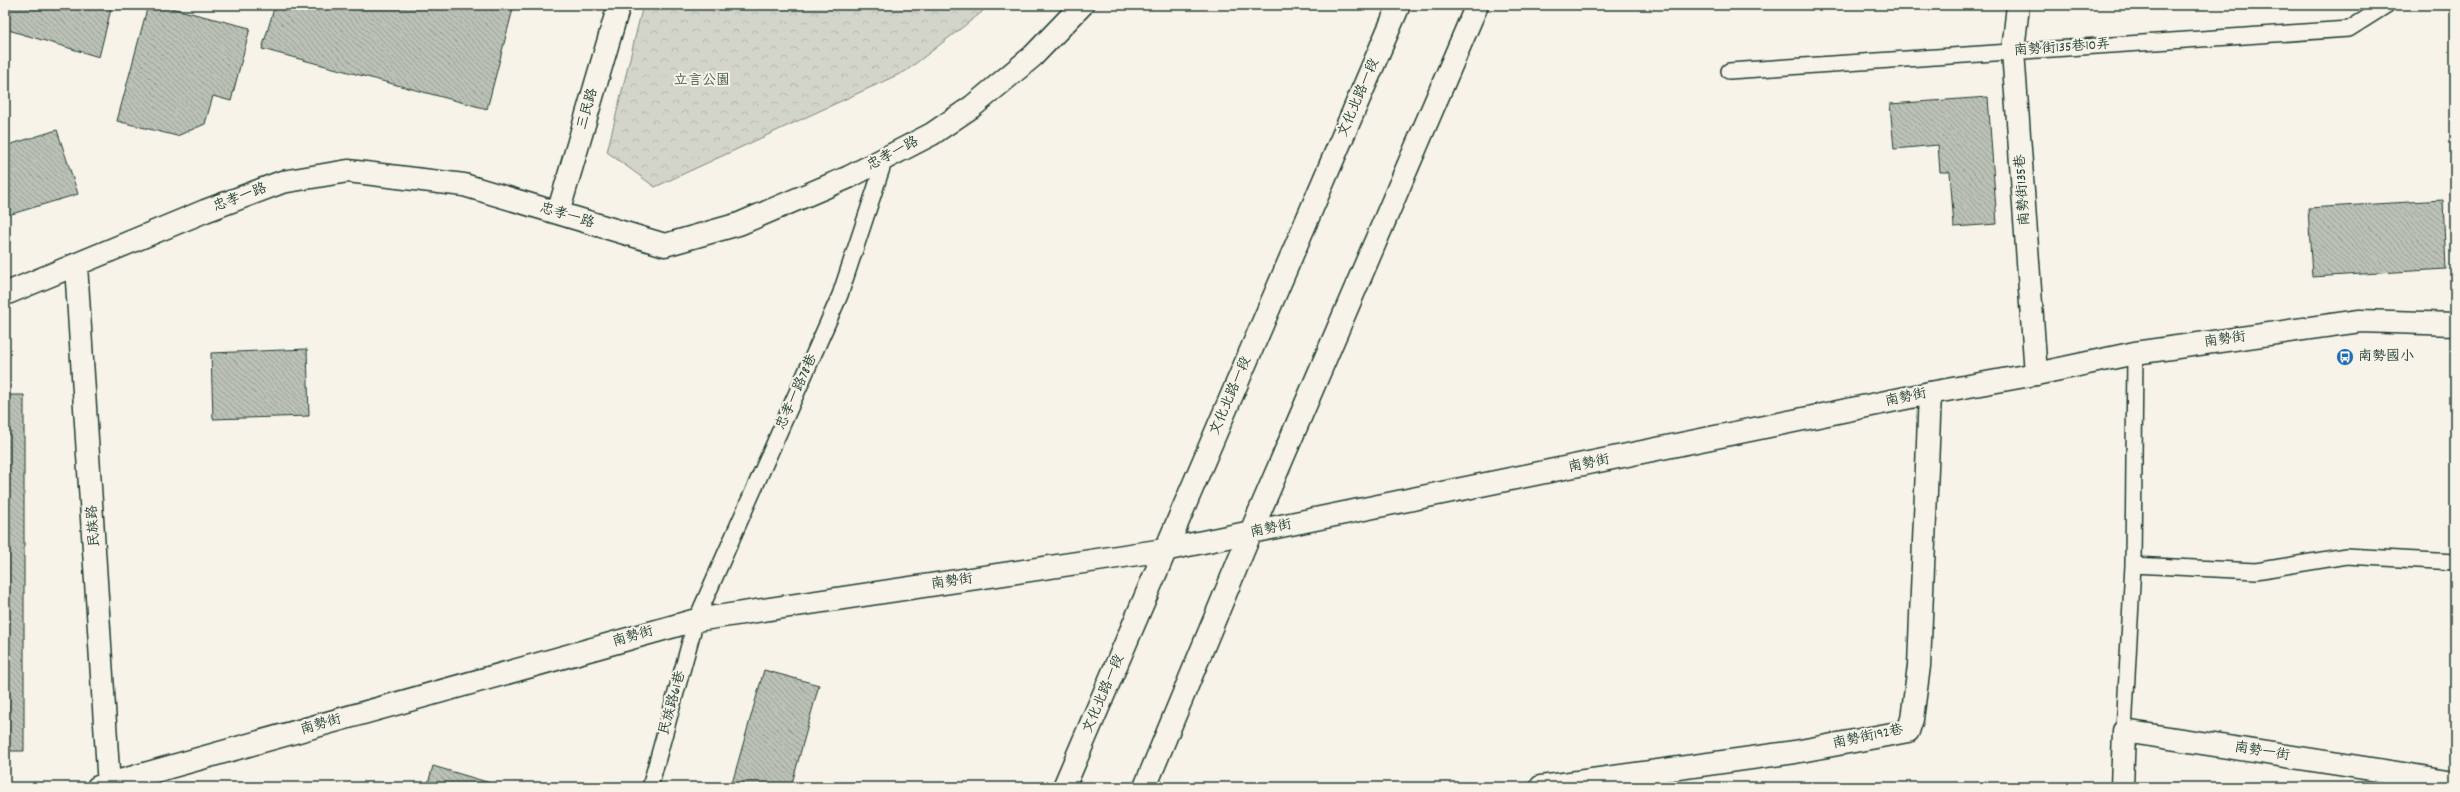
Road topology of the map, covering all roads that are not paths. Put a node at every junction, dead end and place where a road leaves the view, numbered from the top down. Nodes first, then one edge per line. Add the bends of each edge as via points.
1 (619, 5) edge
2 (1082, 5) edge
3 (1399, 5) edge
4 (1477, 5) edge
5 (2018, 5) edge
6 (2387, 5) edge
7 (2013, 51) junction
8 (1729, 70) dead end
9 (885, 159) junction
10 (558, 213) junction
11 (76, 265) junction
12 (5, 294) edge
13 (2455, 324) edge
14 (2135, 353) junction
15 (2036, 374) junction
16 (1930, 393) junction
17 (1250, 534) junction
18 (1164, 550) junction
19 (2455, 562) edge
20 (2133, 565) junction
21 (696, 620) junction
22 (2124, 731) junction
23 (2455, 782) edge
24 (105, 786) edge
25 (650, 787) edge
26 (1064, 787) edge
27 (1145, 787) edge
28 (1541, 787) edge
29 (2122, 787) edge

1 - 10 street, 三民路
2 - 9 street, 忠孝一路 via 1033,56 972,106 932,134
3 - 18 street, 文化北路一段
4 - 17 street
5 - 7 street, 南勢街135巷
6 - 7 lane, 南勢街135巷10弄 via 2349,29
7 - 8 lane, 南勢街135巷10弄
7 - 15 street, 南勢街135巷
9 - 10 street, 忠孝一路 via 740,224 665,245
9 - 21 lane, 忠孝一路78巷 via 840,295
10 - 11 street, 忠孝一路 via 464,185 348,171 282,182
11 - 12 street, 忠孝一路
11 - 24 street, 民族路
13 - 14 street, 南勢街 via 2360,321
14 - 15 street, 南勢街
14 - 20 lane
15 - 16 street, 南勢街
16 - 17 street, 南勢街
16 - 28 street, 南勢街192巷 via 1919,666 1912,719 1908,730 1795,752
17 - 18 street, 南勢街
17 - 27 street
18 - 21 street, 南勢街
18 - 26 street, 文化北路一段
19 - 20 lane via 2346,556 2256,571
20 - 22 lane
21 - 24 street, 南勢街
21 - 25 lane, 民族路61巷
22 - 23 street, 南勢一街
22 - 29 street

